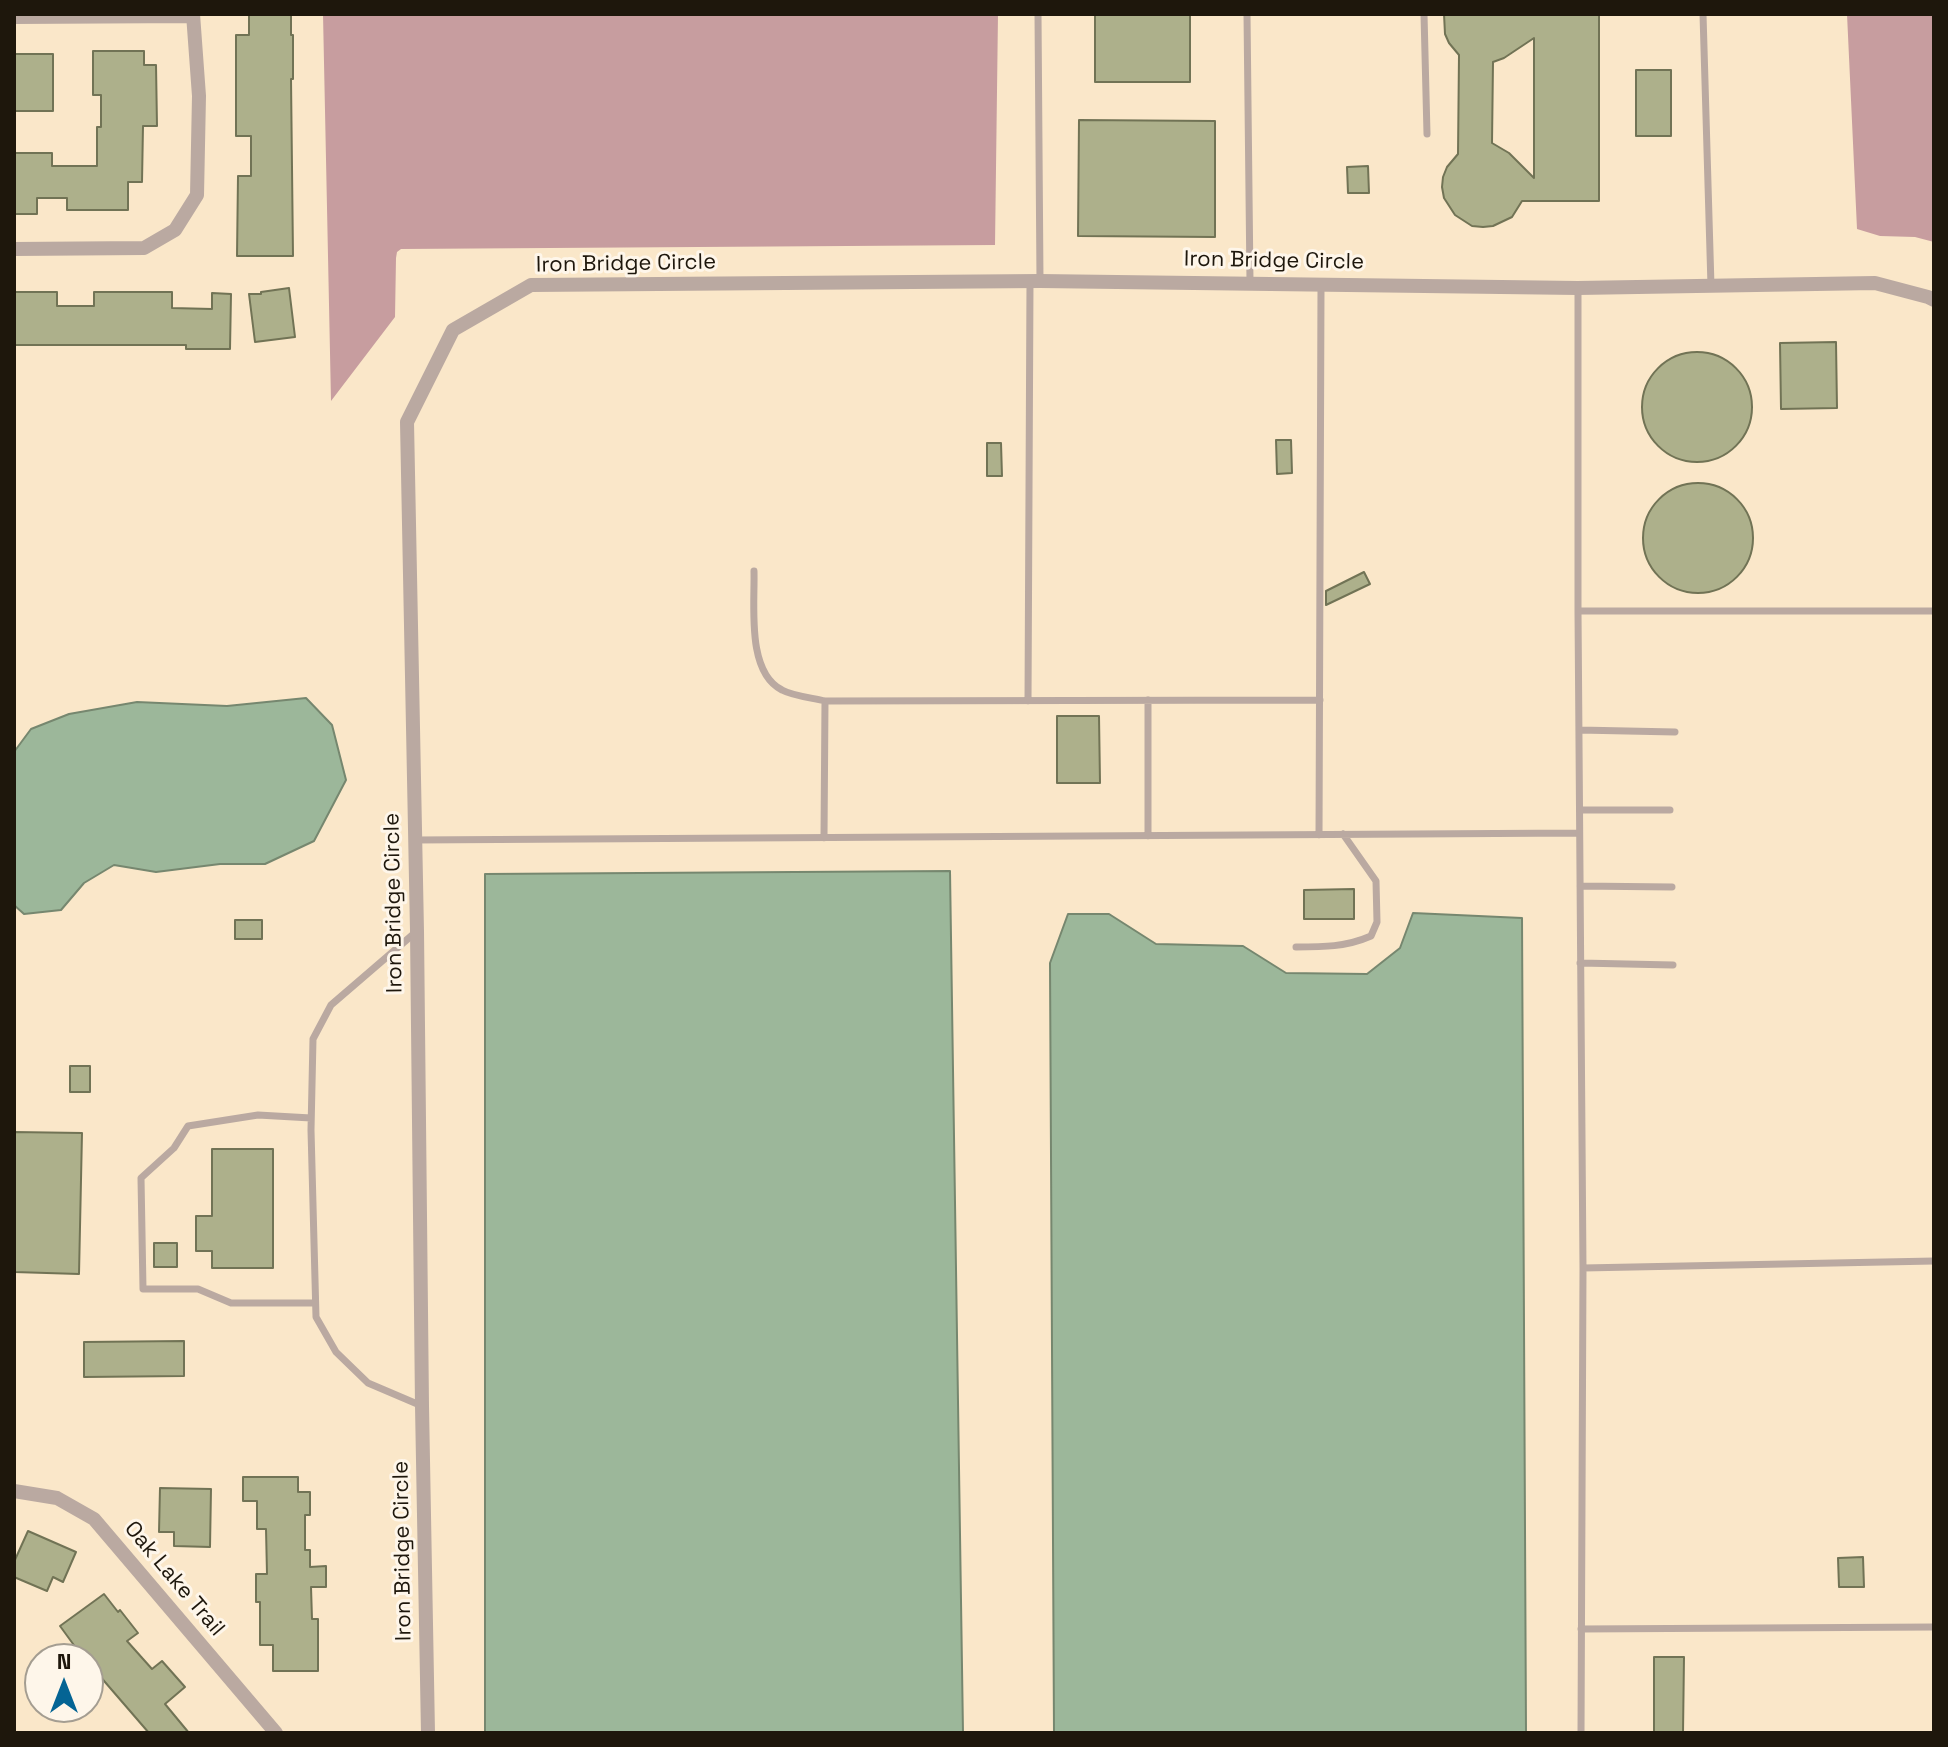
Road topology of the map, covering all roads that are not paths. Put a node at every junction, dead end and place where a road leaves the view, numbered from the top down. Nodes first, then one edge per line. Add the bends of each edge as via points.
1 (1038, 14) edge
2 (1247, 14) edge
3 (1424, 14) edge
4 (1703, 14) edge
5 (193, 15) edge
6 (14, 17) edge
7 (1427, 134) dead end
8 (14, 249) edge
9 (1035, 281) junction
10 (1250, 282) junction
11 (1321, 284) junction
12 (1711, 286) junction
13 (1578, 288) junction
14 (1934, 300) edge
15 (754, 571) dead end
16 (1578, 611) junction
17 (1934, 611) edge
18 (1148, 700) junction
19 (1320, 700) junction
20 (825, 701) junction
21 (1028, 701) junction
22 (1579, 730) junction
23 (1675, 732) dead end
24 (1580, 810) junction
25 (1670, 810) dead end
26 (1579, 833) junction
27 (1343, 834) junction
28 (1319, 835) junction
29 (1148, 836) junction
30 (824, 838) junction
31 (415, 840) junction
32 (1580, 886) junction
33 (1672, 887) dead end
34 (417, 931) junction
35 (1296, 947) dead end
36 (1580, 963) junction
37 (1673, 965) dead end
38 (311, 1118) junction
39 (1934, 1261) edge
40 (1583, 1268) junction
41 (315, 1303) junction
42 (422, 1406) junction
43 (14, 1491) edge
44 (1934, 1627) edge
45 (1581, 1629) junction
46 (276, 1733) edge
47 (428, 1733) edge
48 (1581, 1733) edge

1 - 9 lane
2 - 10 lane
3 - 7 lane
4 - 12 lane
5 - 6 street
5 - 8 street via 199,96 197,195 175,230 144,248
9 - 10 street, Iron Bridge Circle
9 - 21 lane
9 - 31 street, Iron Bridge Circle via 531,285 453,330 407,422
10 - 11 street, Iron Bridge Circle
11 - 13 street, Iron Bridge Circle
11 - 19 lane
12 - 13 street, Iron Bridge Circle
12 - 14 street, Iron Bridge Circle via 1875,283
13 - 16 lane
15 - 20 lane via 756,649 767,678 781,690
16 - 17 lane
16 - 22 lane
18 - 19 lane
18 - 21 lane
18 - 29 lane
19 - 28 lane
20 - 21 lane
20 - 30 lane
22 - 23 lane
22 - 24 lane
24 - 25 lane
24 - 26 lane
26 - 27 lane
26 - 32 lane
27 - 28 lane
27 - 35 lane via 1376,881 1377,922 1371,936 1357,942
28 - 29 lane
29 - 30 lane
30 - 31 lane
31 - 34 street, Iron Bridge Circle
32 - 33 lane
32 - 36 lane
34 - 38 lane via 331,1005 313,1039
34 - 42 street, Iron Bridge Circle
36 - 37 lane
36 - 40 lane
38 - 41 lane
38 - 41 lane via 258,1115 188,1126 174,1148 141,1178 143,1289 198,1289 231,1303
39 - 40 lane
40 - 45 lane
41 - 42 lane via 316,1317 336,1352 368,1383
42 - 47 street, Iron Bridge Circle
43 - 46 street, Oak Lake Trail via 57,1498 94,1519
44 - 45 lane
45 - 48 lane

